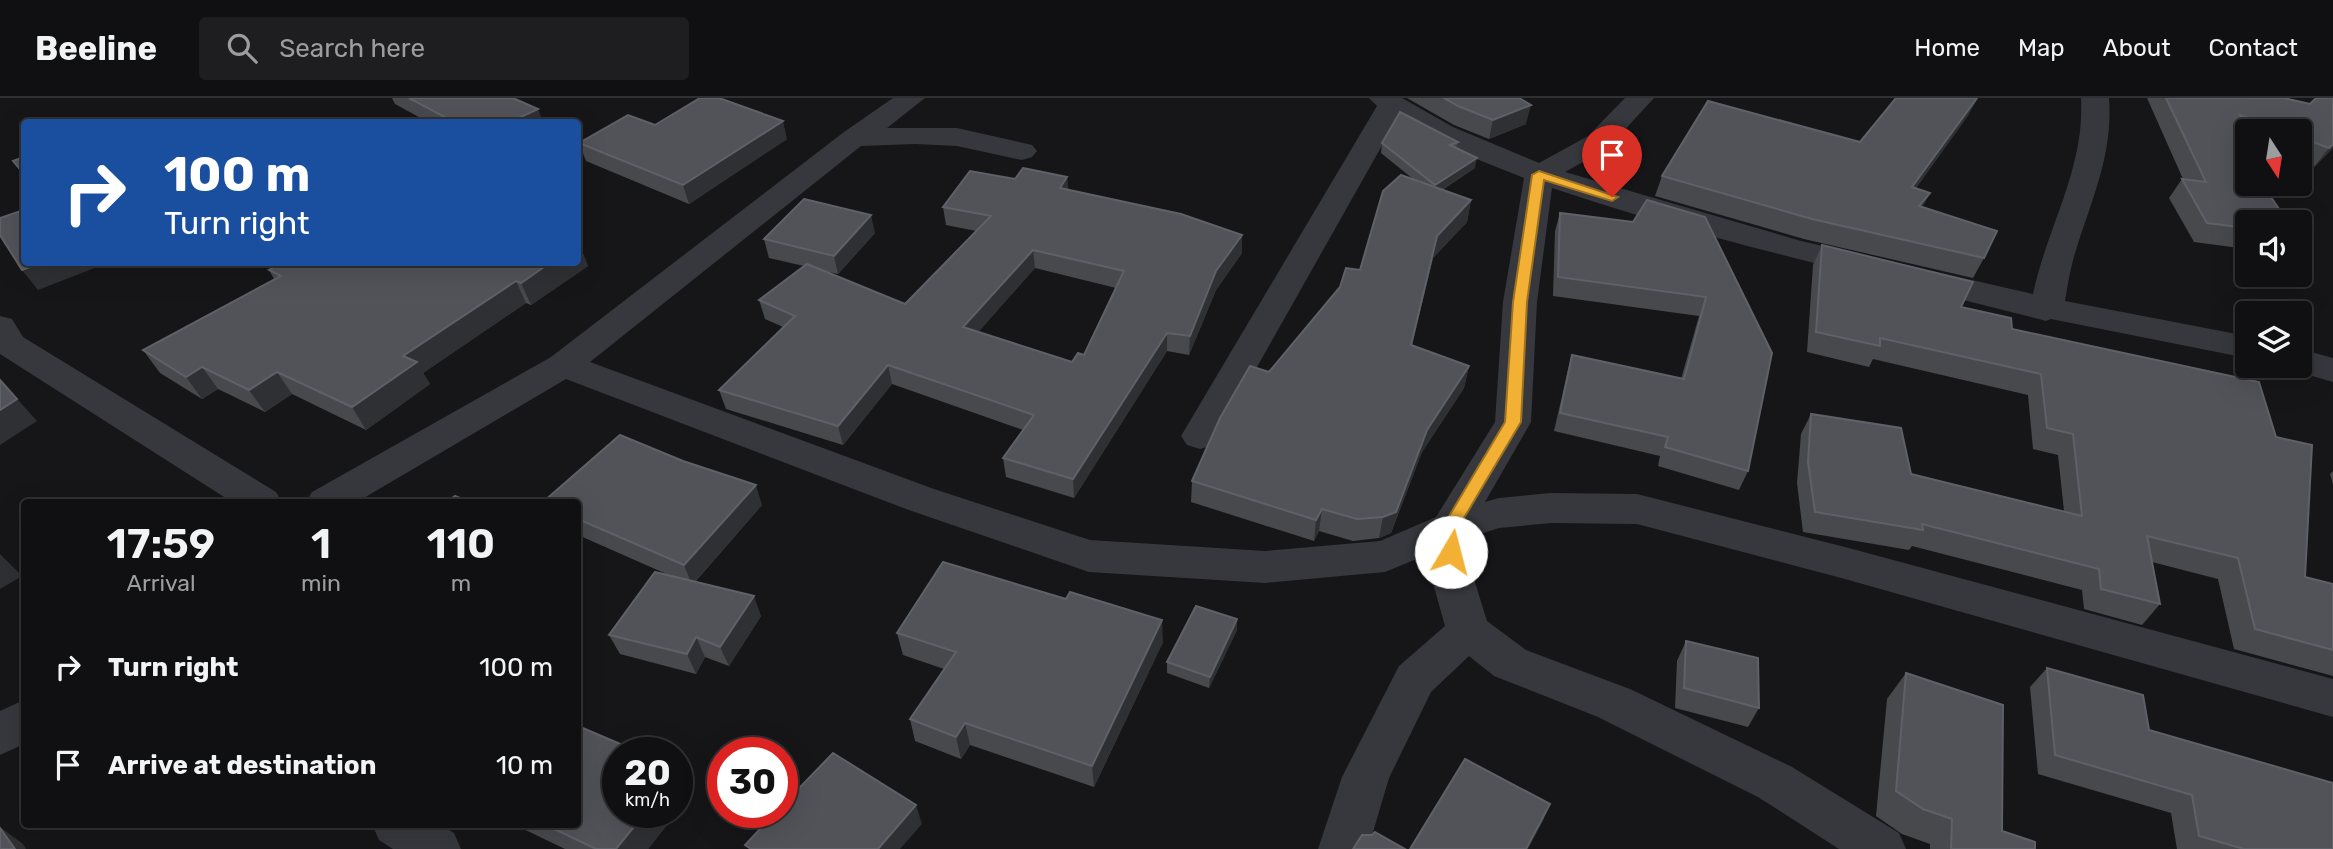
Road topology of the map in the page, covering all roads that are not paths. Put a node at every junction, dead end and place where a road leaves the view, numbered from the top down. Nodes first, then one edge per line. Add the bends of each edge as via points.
1 (1640, 98) edge
2 (2095, 98) edge
3 (897, 101) edge
4 (1388, 101) edge
5 (854, 138) junction
6 (1022, 150) dead end
7 (1539, 175) junction
8 (2046, 310) junction
9 (4, 341) edge
10 (2235, 345) edge
11 (2312, 364) edge
12 (563, 365) junction
13 (2333, 370) edge
14 (1200, 436) dead end
15 (257, 499) edge
16 (331, 499) edge
17 (1450, 528) junction
18 (1468, 631) junction
19 (2333, 698) edge
20 (21, 722) edge
21 (0, 735) edge
22 (402, 828) edge
23 (436, 849) edge
24 (1343, 849) edge
25 (1881, 849) edge

1 - 7 street via 1598,142
2 - 8 street via 2098,122 2092,166 2060,249
3 - 5 street
4 - 7 street via 1457,139
4 - 14 street
5 - 6 street via 957,137
5 - 12 street
7 - 8 street via 1735,235
7 - 17 street via 1520,302 1513,422
8 - 10 street
9 - 15 street
11 - 13 street
12 - 16 street
12 - 17 street via 920,499 1089,556 1265,567 1385,556
17 - 18 street via 1452,576
17 - 19 street via 1499,513 1637,509
18 - 24 street via 1415,678 1366,777
18 - 25 street via 1510,663 1614,703 1775,782
20 - 21 street
22 - 23 street

